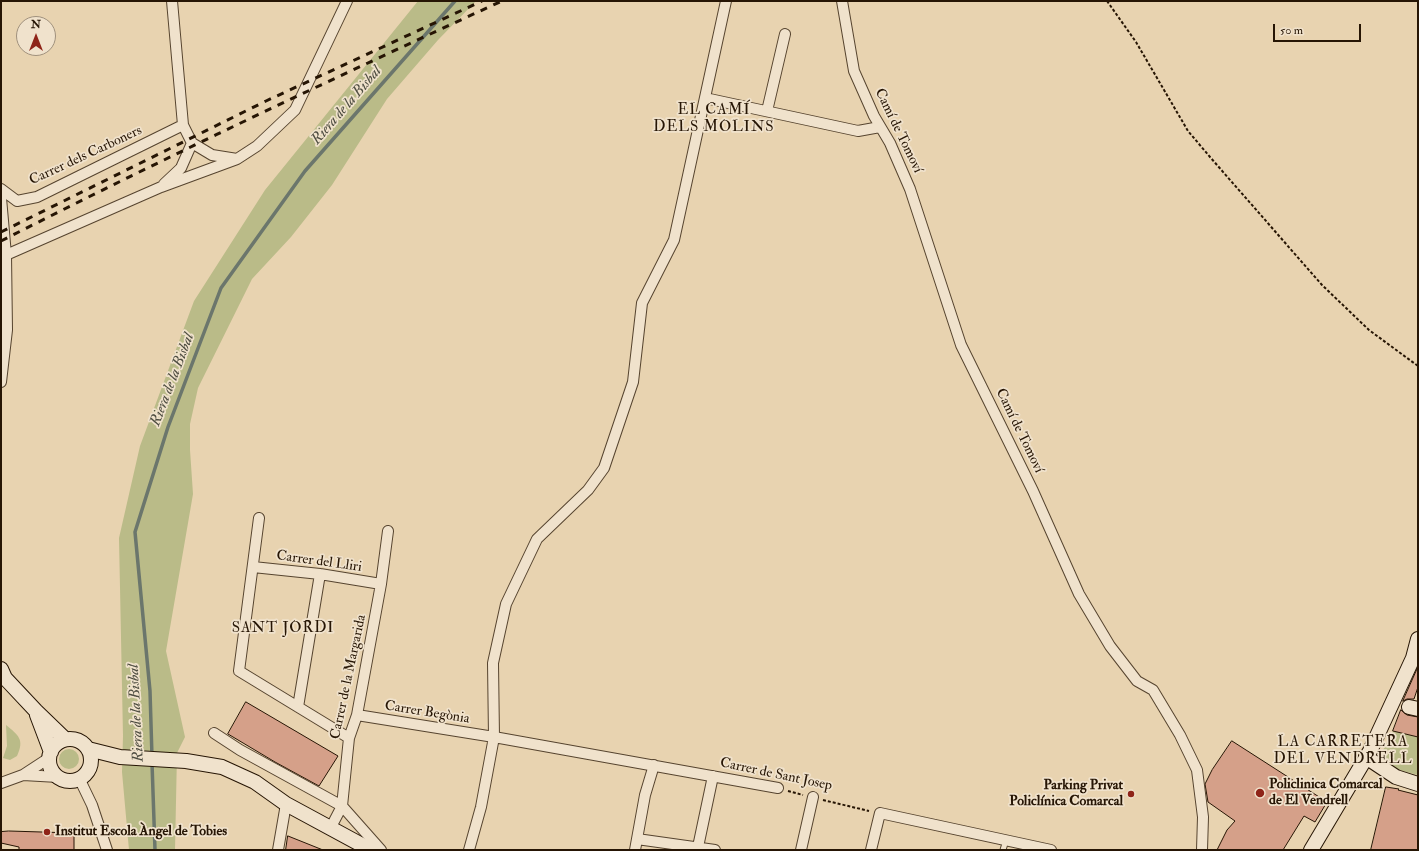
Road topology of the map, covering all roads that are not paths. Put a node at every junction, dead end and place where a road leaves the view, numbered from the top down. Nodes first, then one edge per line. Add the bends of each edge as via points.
1 (172, 1) edge
2 (347, 1) edge
3 (726, 1) edge
4 (842, 1) edge
5 (785, 34) dead end
6 (705, 98) junction
7 (767, 111) junction
8 (184, 125) junction
9 (880, 126) junction
10 (192, 143) junction
11 (237, 159) junction
12 (161, 187) junction
13 (1, 189) edge
14 (1, 198) edge
15 (6, 255) junction
16 (1, 382) edge
17 (260, 518) dead end
18 (388, 531) dead end
19 (253, 567) junction
20 (320, 574) junction
21 (381, 584) junction
22 (1418, 639) edge
23 (2, 675) edge
24 (298, 707) junction
25 (36, 711) junction
26 (357, 715) junction
27 (214, 733) dead end
28 (494, 737) junction
29 (350, 738) junction
30 (65, 739) junction
31 (88, 749) junction
32 (50, 755) junction
33 (124, 757) junction
34 (1366, 757) junction
35 (654, 765) junction
36 (84, 774) junction
37 (23, 775) junction
38 (713, 776) junction
39 (58, 777) junction
40 (1, 783) edge
41 (1418, 784) edge
42 (778, 788) road end
43 (813, 798) road end
44 (286, 804) junction
45 (342, 806) junction
46 (331, 827) junction
47 (637, 838) junction
48 (1006, 840) junction
49 (698, 847) junction
50 (106, 850) edge
51 (278, 850) edge
52 (371, 850) edge
53 (381, 850) edge
54 (469, 850) edge
55 (634, 850) edge
56 (715, 850) edge
57 (801, 850) edge
58 (871, 850) edge
59 (1002, 850) edge
60 (1051, 850) edge
61 (1202, 850) edge
62 (1310, 850) edge

1 - 8 street
2 - 11 street via 295,110 256,146
3 - 6 street
4 - 9 street, Camí de Tomoví via 854,71
5 - 7 street
6 - 7 street
6 - 28 street via 674,240 642,303 633,382 604,468 588,490 537,539 506,604 493,663
7 - 9 street via 858,131
8 - 10 street
8 - 13 street, Carrer dels Carboners via 36,197 17,201
9 - 61 street, Camí de Tomoví via 910,190 961,345 1033,491 1079,594 1110,646 1137,681 1153,690 1197,770 1203,817
10 - 11 street via 212,155
10 - 12 street via 180,168
11 - 12 street
12 - 15 street
14 - 15 street
15 - 16 street via 7,330
17 - 19 street
18 - 21 street, Carrer de la Margarida
19 - 20 street, Carrer del Lliri
19 - 24 street via 239,671
20 - 21 street, Carrer del Lliri
20 - 24 street
21 - 26 street, Carrer de la Margarida
22 - 34 street via 1413,658
23 - 25 street
24 - 29 street
25 - 30 street
25 - 32 street
26 - 28 street, Carrer Begònia
26 - 29 street, Carrer de la Margarida
27 - 45 street
28 - 35 street, Carrer de Sant Josep
28 - 54 street via 481,807
29 - 45 street, Carrer de la Margarida
30 - 31 street via 76,740
30 - 32 street via 54,746
31 - 33 street
31 - 36 street via 91,759
32 - 37 street
32 - 39 street via 50,765
33 - 36 street
33 - 44 street via 186,761 222,767 255,782
34 - 41 street via 1391,774
34 - 62 street
35 - 38 street, Carrer de Sant Josep
35 - 47 street
36 - 39 street via 69,780
36 - 50 street
37 - 39 street
37 - 40 street
38 - 42 street, Carrer de Sant Josep
38 - 49 street
43 - 57 street
44 - 46 street
44 - 51 street
45 - 46 street, Carrer de la Margarida
45 - 53 street
46 - 52 street
47 - 49 street
47 - 55 street
48 - 58 street via 880,813
48 - 59 lane
48 - 60 street
49 - 56 street

